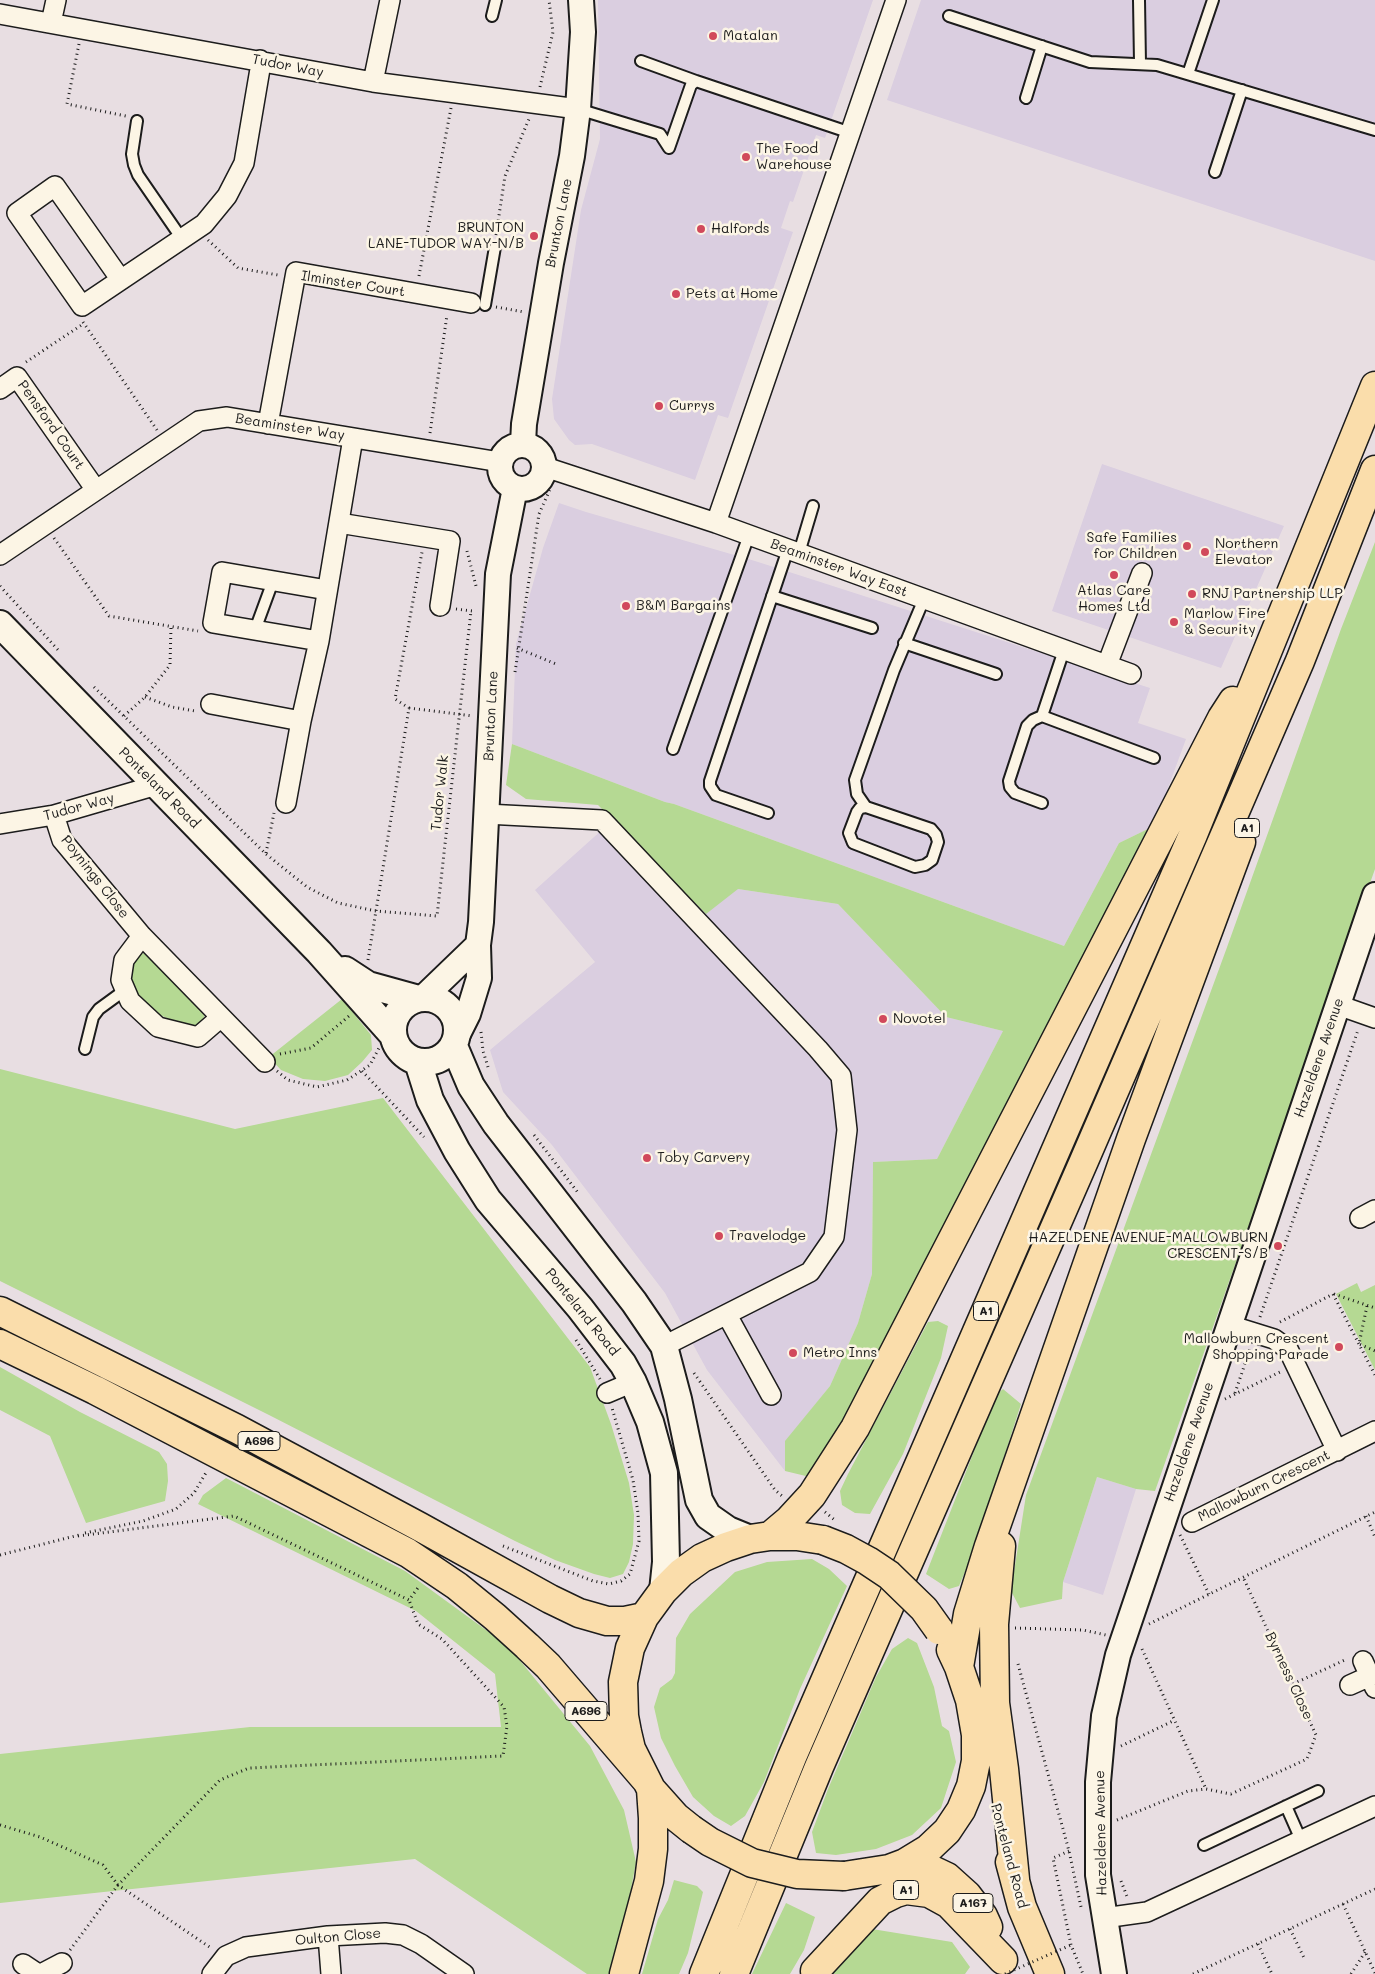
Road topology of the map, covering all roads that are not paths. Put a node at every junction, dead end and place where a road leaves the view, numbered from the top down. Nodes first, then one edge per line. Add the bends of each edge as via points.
1 (56, 0) edge
2 (390, 0) edge
3 (496, 0) edge
4 (581, 0) edge
5 (896, 0) edge
6 (1139, 0) edge
7 (1213, 0) edge
8 (0, 14) edge
9 (492, 16) dead end
10 (949, 16) dead end
11 (50, 23) junction
12 (1042, 46) junction
13 (260, 60) junction
14 (641, 61) dead end
15 (1140, 63) junction
16 (1188, 74) junction
17 (696, 81) junction
18 (373, 82) junction
19 (1242, 90) junction
20 (1026, 98) dead end
21 (578, 109) junction
22 (137, 121) road end
23 (1375, 130) edge
24 (851, 132) junction
25 (1215, 172) dead end
26 (189, 234) junction
27 (494, 246) road end
28 (121, 280) junction
29 (478, 304) joint
30 (1375, 386) edge
31 (0, 388) edge
32 (268, 424) junction
33 (353, 438) junction
34 (523, 444) junction
35 (500, 462) junction
36 (545, 467) junction
37 (1375, 470) edge
38 (515, 488) junction
39 (96, 490) junction
40 (812, 506) dead end
41 (339, 523) junction
42 (716, 523) junction
43 (749, 535) junction
44 (793, 551) junction
45 (0, 555) edge
46 (1142, 573) dead end
47 (274, 581) junction
48 (327, 590) junction
49 (772, 596) junction
50 (924, 599) junction
51 (440, 606) dead end
52 (0, 624) edge
53 (872, 628) dead end
54 (255, 630) junction
55 (319, 641) junction
56 (904, 643) junction
57 (1270, 649) junction
58 (1064, 650) junction
59 (1300, 661) junction
60 (1107, 665) junction
61 (996, 674) dead end
62 (1131, 674) dead end
63 (211, 704) road end
64 (1042, 716) junction
65 (301, 721) junction
66 (673, 749) dead end
67 (1154, 758) dead end
68 (157, 785) junction
69 (286, 803) road end
70 (1042, 803) dead end
71 (866, 807) junction
72 (768, 813) dead end
73 (486, 814) junction
74 (54, 815) junction
75 (0, 824) edge
76 (1375, 895) edge
77 (142, 936) junction
78 (478, 945) junction
79 (319, 952) junction
80 (125, 990) junction
81 (420, 998) junction
82 (1338, 1004) junction
83 (1369, 1016) edge
84 (220, 1018) junction
85 (388, 1030) junction
86 (456, 1040) junction
87 (85, 1049) dead end
88 (265, 1062) road end
89 (418, 1062) junction
90 (0, 1311) edge
91 (727, 1315) junction
92 (1229, 1325) junction
93 (0, 1344) edge
94 (664, 1346) junction
95 (633, 1382) junction
96 (607, 1393) road end
97 (771, 1395) dead end
98 (1375, 1431) edge
99 (1337, 1451) junction
100 (1009, 1490) junction
101 (1185, 1526) road end
102 (760, 1538) junction
103 (663, 1590) junction
104 (644, 1617) junction
105 (959, 1667) junction
106 (1365, 1670) edge
107 (1350, 1685) dead end
108 (976, 1735) junction
109 (648, 1785) junction
110 (1318, 1791) dead end
111 (1286, 1806) junction
112 (1375, 1806) edge
113 (1301, 1840) junction
114 (1204, 1845) dead end
115 (897, 1866) junction
116 (1015, 1879) junction
117 (1093, 1917) junction
118 (328, 1936) junction
119 (62, 1963) dead end
120 (1006, 1969) edge
121 (34, 1971) edge
122 (814, 1972) edge
123 (212, 1974) edge
124 (331, 1974) edge
125 (464, 1974) edge
126 (624, 1974) edge
127 (704, 1974) edge
128 (734, 1974) edge
129 (1050, 1974) edge
130 (1114, 1974) edge

1 - 11 street
2 - 18 street
3 - 9 lane
4 - 21 street, Brunton Lane via 583,32
5 - 24 street
6 - 15 lane
7 - 16 lane
8 - 11 street, Tudor Way
10 - 12 lane
11 - 13 street, Tudor Way
12 - 15 lane via 1090,62
12 - 20 lane
13 - 18 street, Tudor Way
13 - 26 street via 244,162 227,196 204,224
14 - 17 lane
15 - 16 lane
16 - 19 lane
17 - 21 lane via 690,85 669,148 660,134
17 - 24 lane
18 - 21 street, Tudor Way
19 - 23 lane
19 - 25 lane
21 - 34 street, Brunton Lane
22 - 26 lane via 132,154 138,175
24 - 42 street
26 - 28 street
27 - 29 lane
28 - 28 street via 55,186 17,213 83,315
29 - 32 street, Ilminster Court via 296,272
30 - 57 highway, A1
31 - 39 street, Pensford Court via 17,377
32 - 33 street, Beaminster Way
32 - 39 street, Beaminster Way via 227,417 199,421
33 - 35 street, Beaminster Way
33 - 41 street
34 - 35 street via 508,449
34 - 36 street via 536,449
35 - 38 street via 501,475
36 - 38 street via 536,485
36 - 42 street, Beaminster Way East
37 - 59 highway, A1
38 - 73 street, Brunton Lane via 498,574
39 - 45 street, Beaminster Way
40 - 44 lane
41 - 48 street
41 - 51 street via 450,541
42 - 43 street, Beaminster Way East
43 - 44 street, Beaminster Way East
43 - 66 lane
44 - 49 lane
44 - 50 street, Beaminster Way East
46 - 60 street
47 - 48 street
47 - 54 lane
47 - 54 street via 222,572 213,623
48 - 55 street
49 - 53 lane
49 - 72 lane via 710,781 716,795
50 - 56 lane
50 - 58 street, Beaminster Way East
52 - 68 main road, Ponteland Road
54 - 55 street
55 - 65 street
56 - 61 lane
56 - 71 lane via 855,780 857,794
57 - 102 highway, A1 via 1222,718 855,1428 812,1495 789,1520
57 - 127 highway, A1 via 1192,837 792,1757
58 - 60 street, Beaminster Way East
58 - 64 lane
59 - 100 highway, A1 via 1284,729 1184,992
59 - 128 highway, A1 via 819,1767
60 - 62 street, Beaminster Way East
63 - 65 street
64 - 67 lane
64 - 70 lane via 1027,726 1009,781 1015,793
65 - 69 street
68 - 74 street, Tudor Way
68 - 79 main road, Ponteland Road
71 - 71 lane via 857,812 849,833 853,843 915,867 932,860 938,842 931,829
73 - 78 street, Brunton Lane
73 - 91 street via 602,820 841,1076 847,1130 834,1237 810,1272
74 - 75 street, Tudor Way
74 - 77 street, Poynings Close via 62,840
76 - 82 street, Hazeldene Avenue
77 - 80 street via 124,960 120,980
77 - 84 street, Poynings Close
78 - 81 street
78 - 86 street, Brunton Lane via 479,978
79 - 81 main road, Ponteland Road via 368,985
79 - 85 main road, Ponteland Road
80 - 84 street via 130,1001 158,1027 198,1037
80 - 87 lane via 93,1017
81 - 85 main road via 402,1006
81 - 86 main road via 446,1005 456,1018
82 - 83 street
82 - 92 street, Hazeldene Avenue
84 - 88 street, Poynings Close
85 - 89 main road via 396,1047
86 - 89 main road via 444,1056 432,1062
86 - 94 main road via 471,1086 496,1124 634,1302
89 - 95 main road, Ponteland Road via 430,1100 488,1200 580,1308
90 - 104 highway, A696 via 237,1429 579,1613 608,1621
91 - 94 street
91 - 97 street
92 - 99 street, Mallowburn Crescent via 1257,1327 1288,1349
92 - 117 street, Hazeldene Avenue via 1104,1716 1098,1782 1098,1876
93 - 109 highway, A696 via 96,1390 408,1553 457,1586 548,1666
94 - 102 main road via 698,1500 708,1516 728,1530
95 - 96 street
95 - 103 main road, Ponteland Road via 650,1422 664,1474 666,1562
98 - 99 street, Mallowburn Crescent
99 - 101 street, Mallowburn Crescent
100 - 105 highway, A1 via 968,1614
100 - 116 highway, A1 via 994,1624 995,1702
102 - 103 highway via 726,1547 702,1558
102 - 105 highway, bridge via 796,1536 823,1540 868,1561 889,1575 924,1609
103 - 104 highway
104 - 109 highway via 630,1648 623,1682 624,1716 631,1749
105 - 108 highway via 970,1700
106 - 107 street
108 - 115 highway via 976,1760 962,1810 947,1831 928,1848
108 - 116 highway, Ponteland Road
109 - 115 highway, bridge via 676,1817 717,1846 752,1863 797,1874 844,1876
109 - 126 highway via 653,1818 649,1881
110 - 111 lane
111 - 113 lane
111 - 114 lane
112 - 113 street
113 - 117 street via 1147,1912
115 - 120 highway, A167 via 928,1868 967,1895 983,1916
115 - 122 highway, A1 via 855,1900
116 - 129 highway, Ponteland Road via 1022,1907
117 - 130 street, Hazeldene Avenue
118 - 123 street, Oulton Close via 246,1947 226,1956
118 - 124 street
118 - 125 street, Oulton Close via 404,1935
119 - 121 street
120 - 122 highway, A1 via 949,1904 929,1893 906,1890 880,1901

